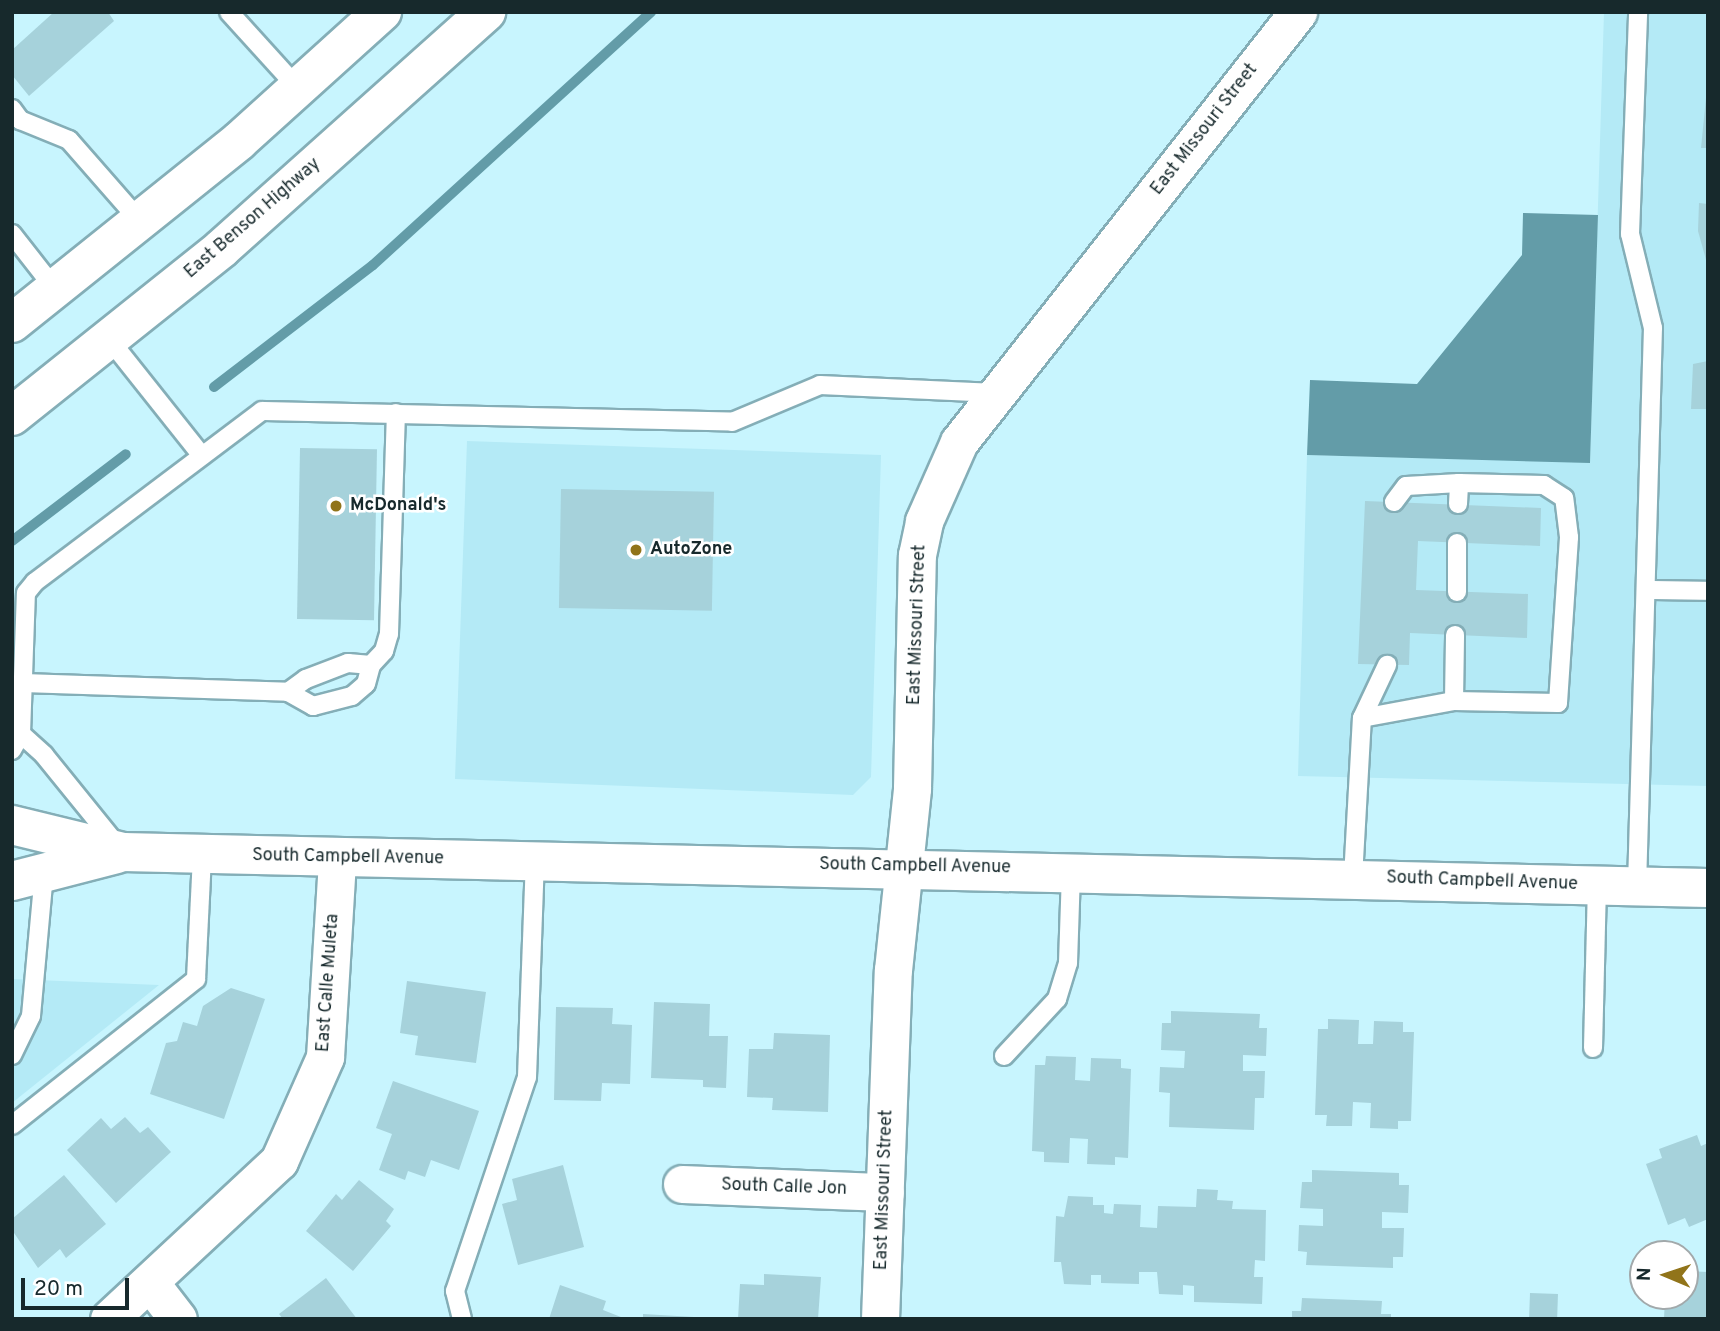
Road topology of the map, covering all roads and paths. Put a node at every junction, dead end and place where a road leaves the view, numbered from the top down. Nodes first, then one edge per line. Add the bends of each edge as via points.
1 (229, 12) edge
2 (382, 12) edge
3 (485, 12) edge
4 (1298, 12) edge
5 (1638, 12) edge
6 (298, 88) junction
7 (12, 109) edge
8 (140, 221) junction
9 (12, 234) edge
10 (55, 289) junction
11 (12, 323) edge
12 (109, 339) junction
13 (996, 393) junction
14 (396, 413) junction
15 (12, 416) edge
16 (202, 456) junction
17 (1459, 483) junction
18 (1394, 502) dead end
19 (1458, 504) dead end
20 (1457, 543) dead end
21 (1646, 590) junction
22 (1457, 592) dead end
23 (1708, 592) edge
24 (1455, 635) dead end
25 (371, 665) junction
26 (1387, 665) dead end
27 (23, 683) junction
28 (288, 692) junction
29 (1454, 701) junction
30 (1362, 718) junction
31 (17, 742) edge
32 (12, 825) edge
33 (123, 852) junction
34 (202, 855) junction
35 (337, 858) junction
36 (534, 861) junction
37 (904, 867) junction
38 (1071, 871) junction
39 (28, 877) edge
40 (1353, 878) junction
41 (1597, 885) junction
42 (1637, 886) junction
43 (1708, 888) edge
44 (1593, 1048) dead end
45 (12, 1055) edge
46 (1004, 1056) dead end
47 (12, 1125) edge
48 (682, 1184) dead end
49 (886, 1192) junction
50 (151, 1284) junction
51 (109, 1319) edge
52 (178, 1319) edge
53 (462, 1319) edge
54 (880, 1319) edge

1 - 6 lane
2 - 6 main road
3 - 12 main road, East Benson Highway via 222,249
4 - 13 street, East Missouri Street
5 - 21 lane via 1630,234 1653,328
6 - 8 main road
7 - 8 lane via 20,120 69,140
8 - 10 main road
9 - 10 lane
10 - 11 main road
12 - 15 main road, East Benson Highway
12 - 16 lane
13 - 14 lane via 820,385 732,422
13 - 37 street, East Missouri Street via 944,471 924,521 917,555 914,767
14 - 16 lane via 262,411
14 - 25 lane via 389,634 384,652
16 - 27 lane via 26,593
17 - 18 lane via 1406,486
17 - 19 lane
17 - 29 lane via 1544,485 1564,498 1569,537 1558,703
20 - 22 lane
21 - 23 lane
21 - 42 lane
24 - 29 lane
25 - 28 lane via 348,663 306,679
25 - 28 lane via 366,684 334,703 313,706
26 - 30 lane
27 - 28 lane
27 - 31 lane
29 - 30 lane
30 - 40 lane
31 - 33 lane via 44,755
32 - 33 main road, South Campbell Avenue
33 - 34 main road, South Campbell Avenue
33 - 39 main road, South Campbell Avenue
34 - 35 main road, South Campbell Avenue
34 - 47 lane via 196,979
35 - 36 main road, South Campbell Avenue
35 - 50 street, East Calle Muleta via 326,1057 279,1161
36 - 37 main road, South Campbell Avenue
36 - 53 lane via 527,1077 456,1292
37 - 38 main road, South Campbell Avenue
37 - 49 street, East Missouri Street via 892,970
38 - 40 main road, South Campbell Avenue
38 - 46 lane via 1068,963 1057,999
39 - 45 lane via 31,1016
40 - 41 main road, South Campbell Avenue
41 - 42 main road, South Campbell Avenue
41 - 44 lane
42 - 43 main road, South Campbell Avenue
48 - 49 street, South Calle Jon
49 - 54 street, East Missouri Street
50 - 51 street, East Calle Muleta
50 - 52 street

